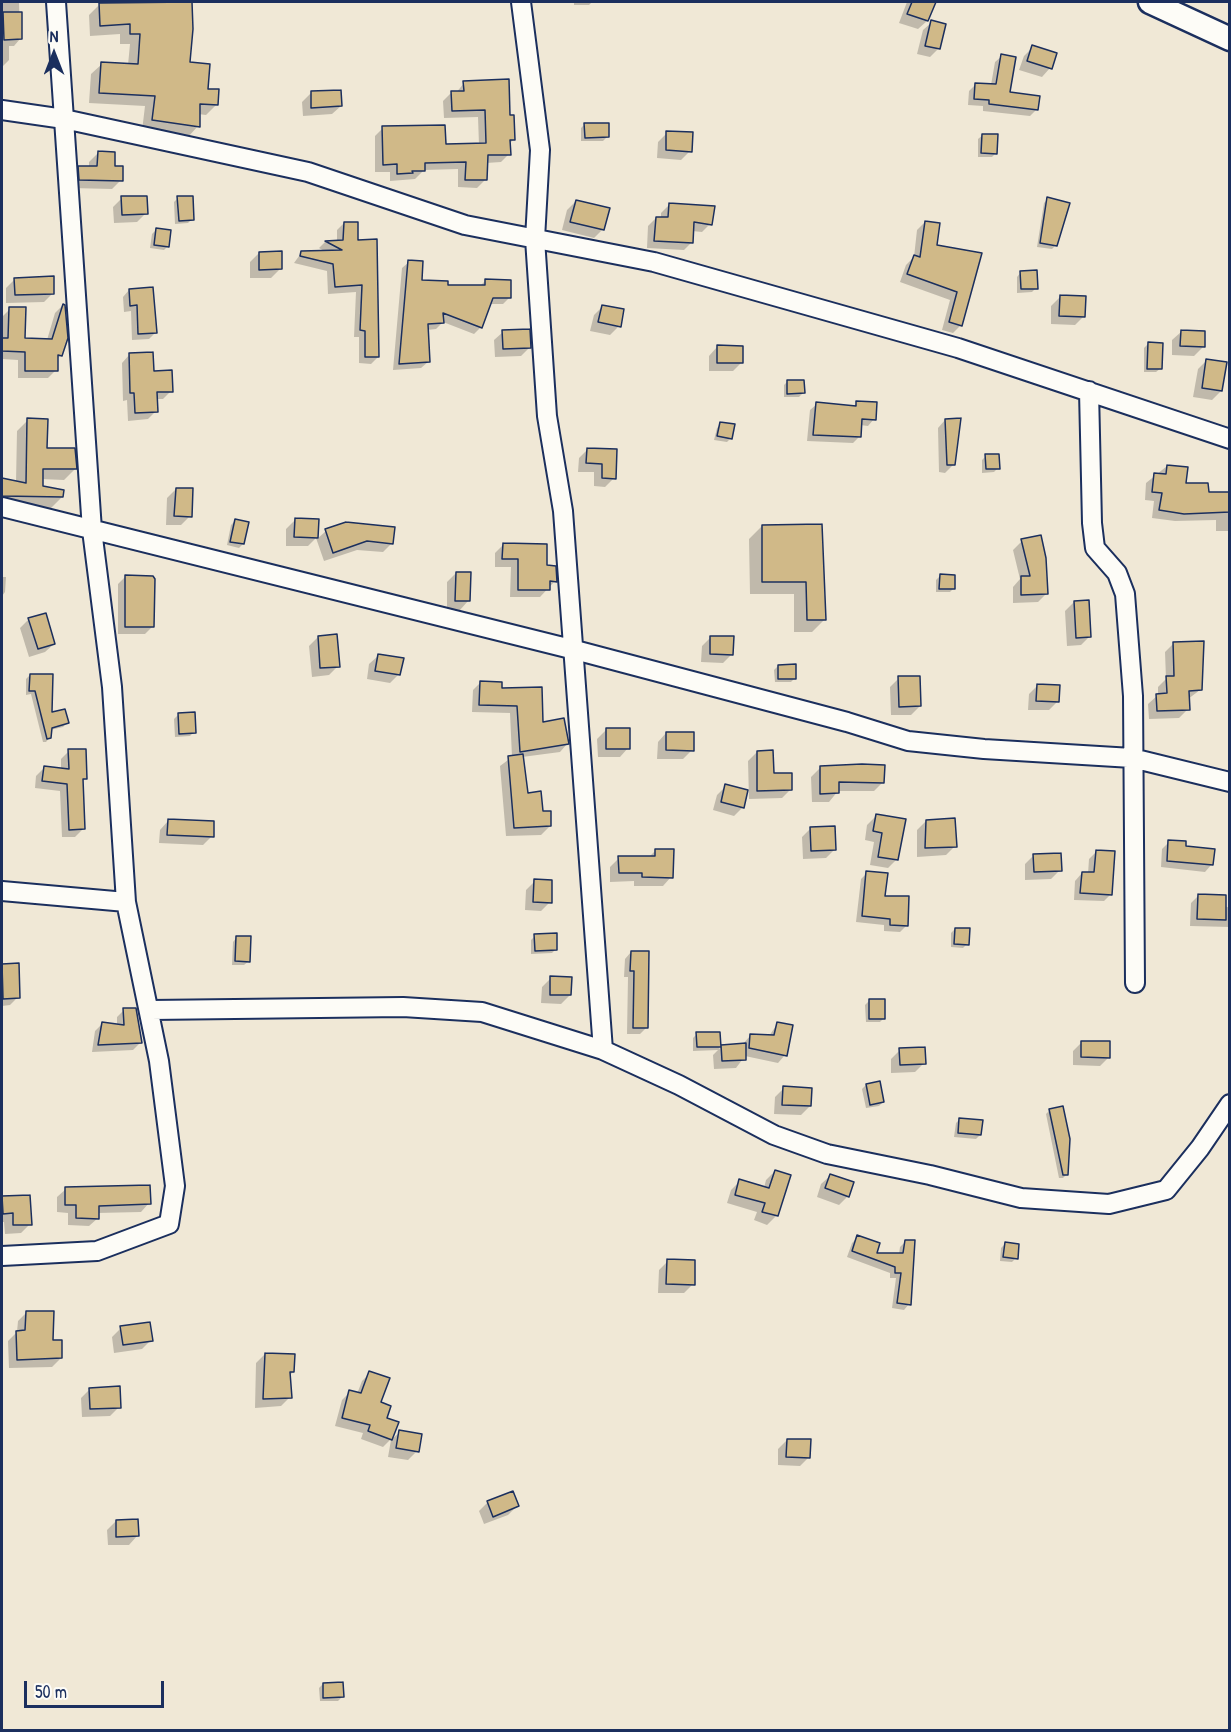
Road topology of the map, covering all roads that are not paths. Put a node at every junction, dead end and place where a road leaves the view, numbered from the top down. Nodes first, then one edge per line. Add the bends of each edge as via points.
1 (56, 2) edge
2 (521, 2) edge
3 (1150, 2) edge
4 (1176, 7) edge
5 (1230, 39) edge
6 (2, 110) edge
7 (64, 119) junction
8 (535, 238) junction
9 (1089, 391) junction
10 (1230, 439) edge
11 (2, 507) edge
12 (92, 531) junction
13 (575, 651) junction
14 (1132, 758) junction
15 (1230, 782) edge
16 (2, 891) edge
17 (126, 902) junction
18 (1135, 983) dead end
19 (151, 1010) junction
20 (603, 1050) junction
21 (1230, 1104) edge
22 (2, 1256) edge

1 - 7 street
2 - 8 street via 540,150
3 - 4 main road
4 - 5 main road
6 - 7 street
7 - 8 street via 308,172 465,225
7 - 12 street
8 - 9 street via 654,262 957,348
8 - 13 street via 547,416 563,511
9 - 10 street
9 - 14 street via 1092,523 1095,548 1117,573 1125,594 1133,696
11 - 12 street
12 - 13 street
12 - 17 street via 112,687
13 - 14 street via 908,741
13 - 20 street
14 - 15 street
14 - 18 street
16 - 17 street
17 - 19 street
19 - 20 street via 403,1007 482,1012
19 - 22 street via 175,1186 169,1224 97,1251
20 - 21 street via 774,1136 827,1154 1021,1198 1109,1204 1166,1190

